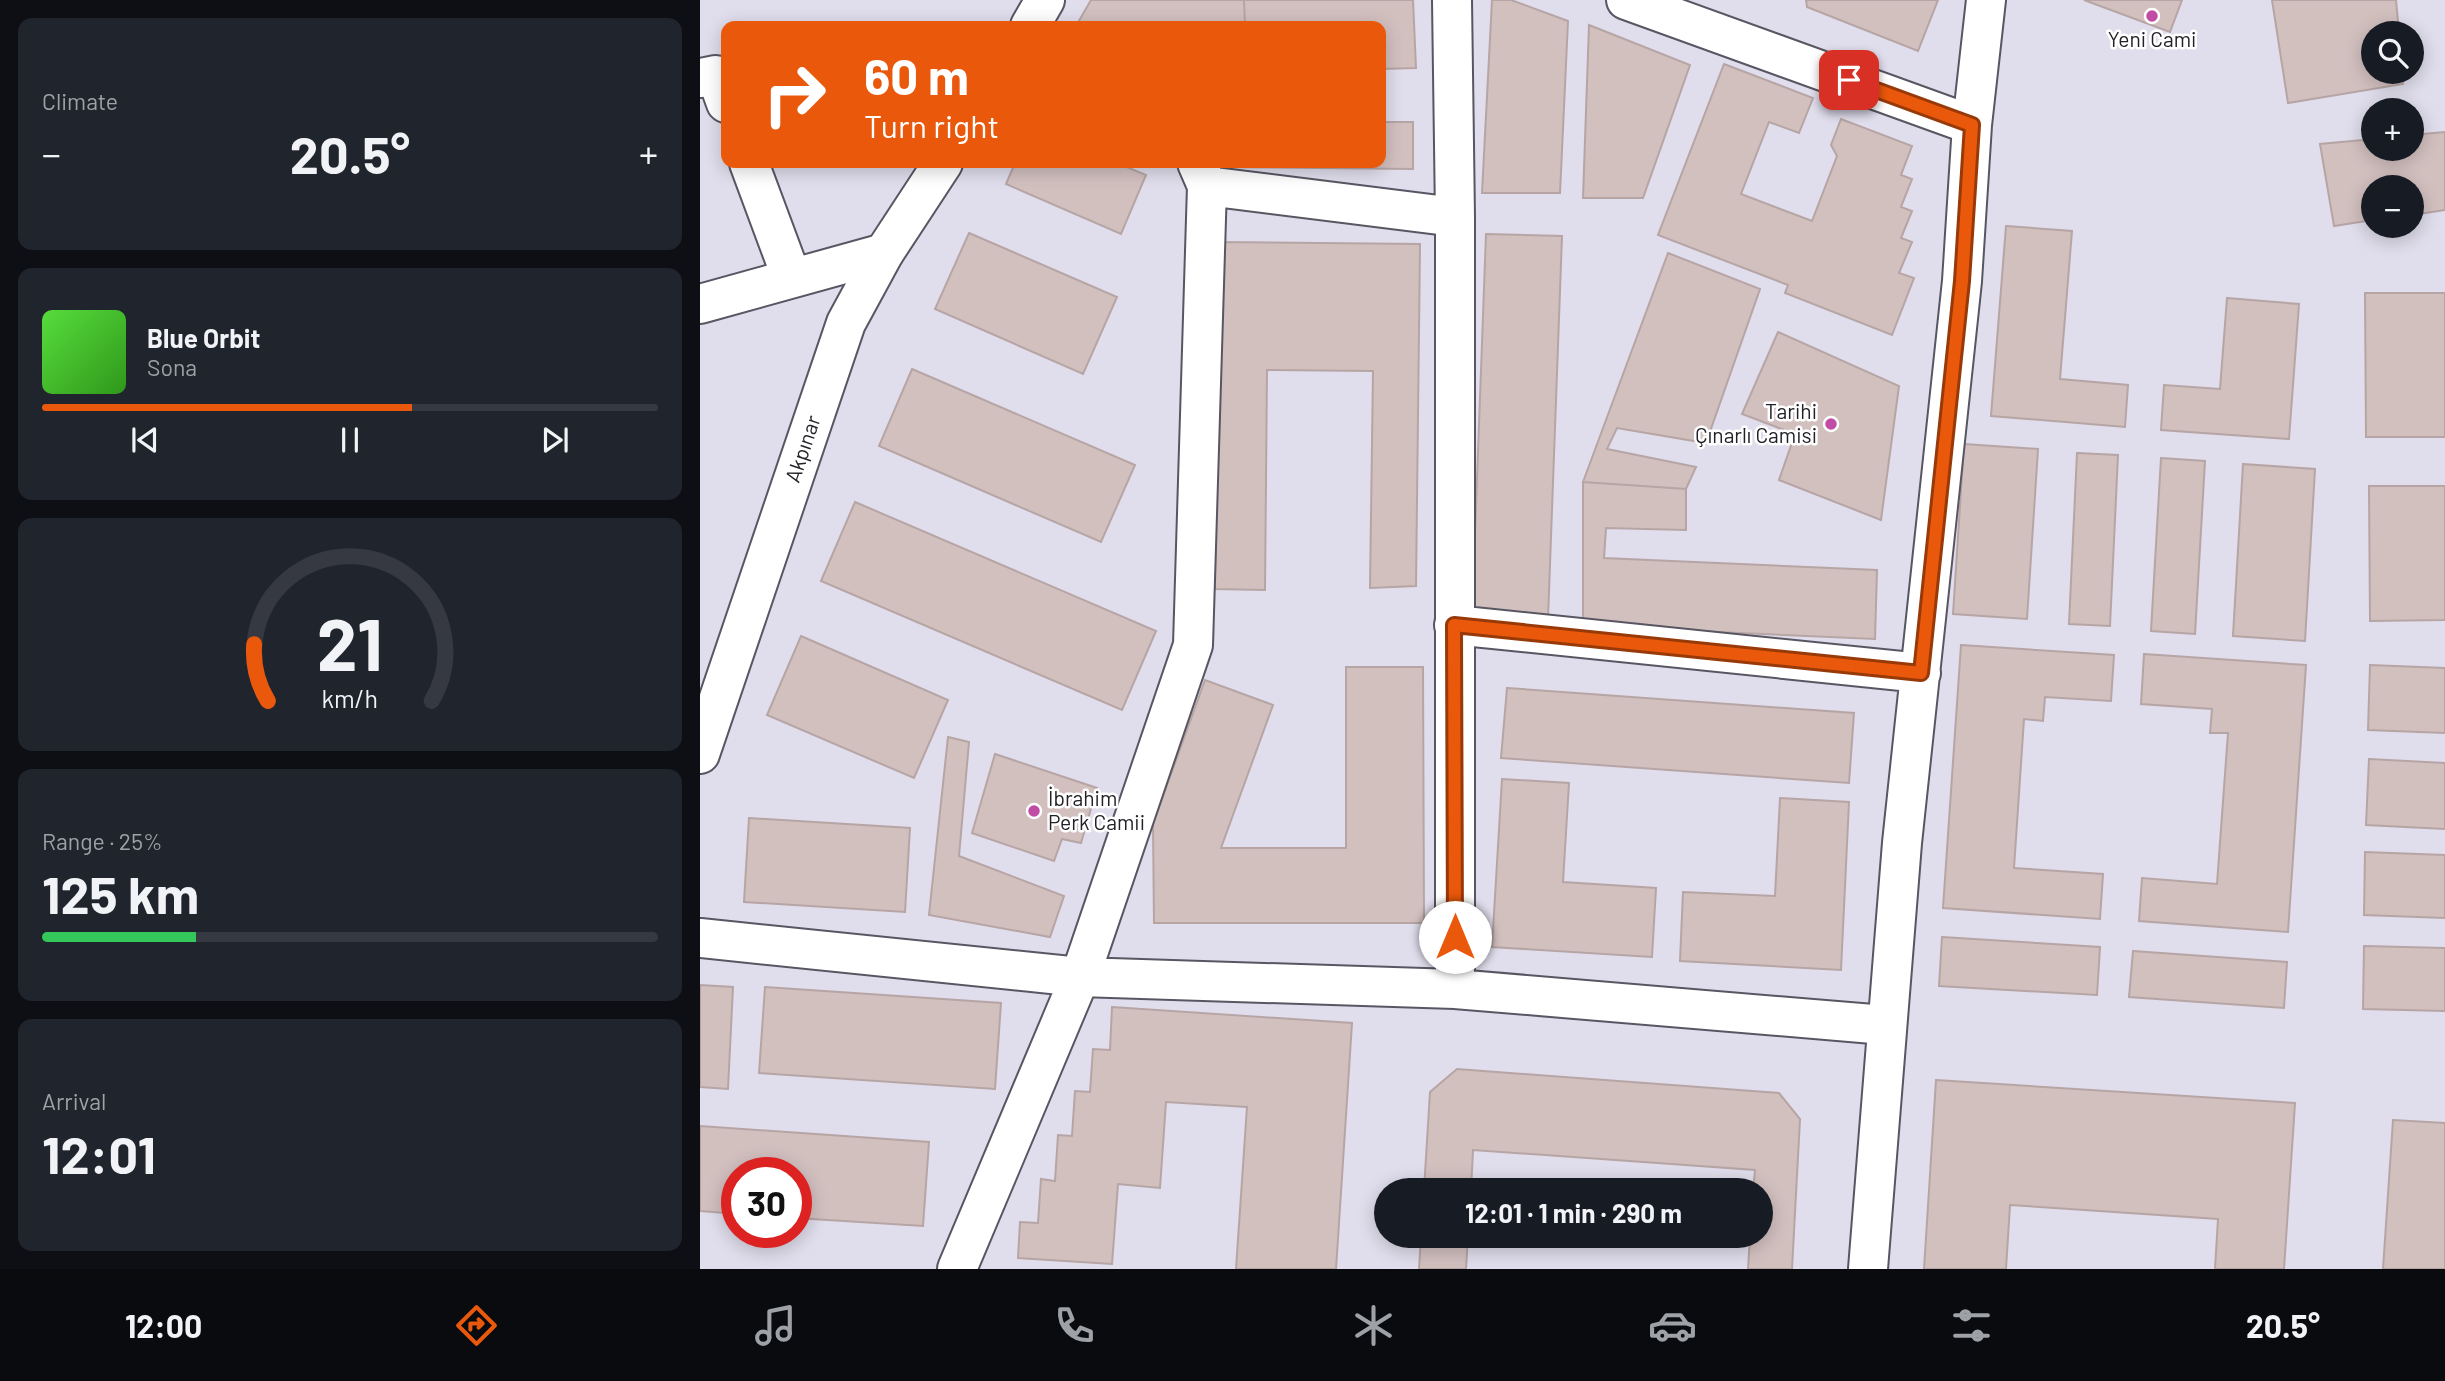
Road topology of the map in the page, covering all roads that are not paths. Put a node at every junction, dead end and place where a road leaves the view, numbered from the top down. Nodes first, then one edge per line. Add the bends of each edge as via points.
1 (1045, 0) edge
2 (1452, 0) edge
3 (1626, 0) edge
4 (1986, 0) edge
5 (1033, 21) edge
6 (700, 78) edge
7 (721, 89) edge
8 (1972, 125) junction
9 (751, 168) edge
10 (940, 168) edge
11 (1202, 174) edge
12 (1455, 217) junction
13 (884, 253) junction
14 (791, 276) junction
15 (700, 304) edge
16 (1454, 625) junction
17 (1921, 673) junction
18 (700, 754) edge
19 (700, 938) edge
20 (1080, 977) junction
21 (1455, 989) junction
22 (1885, 1025) junction
23 (957, 1269) edge
24 (1867, 1269) edge

1 - 5 street
2 - 12 street
3 - 8 street
4 - 8 street
6 - 7 street via 716,75
8 - 17 street via 1962,281
9 - 14 street
10 - 13 street, Akpınar
11 - 12 street
11 - 20 street via 1193,645
12 - 16 street
13 - 14 street
13 - 18 street, Akpınar via 846,323
14 - 15 street
16 - 17 street
16 - 21 street
17 - 22 street
19 - 20 street
20 - 21 street
20 - 23 street
21 - 22 street
22 - 24 street

